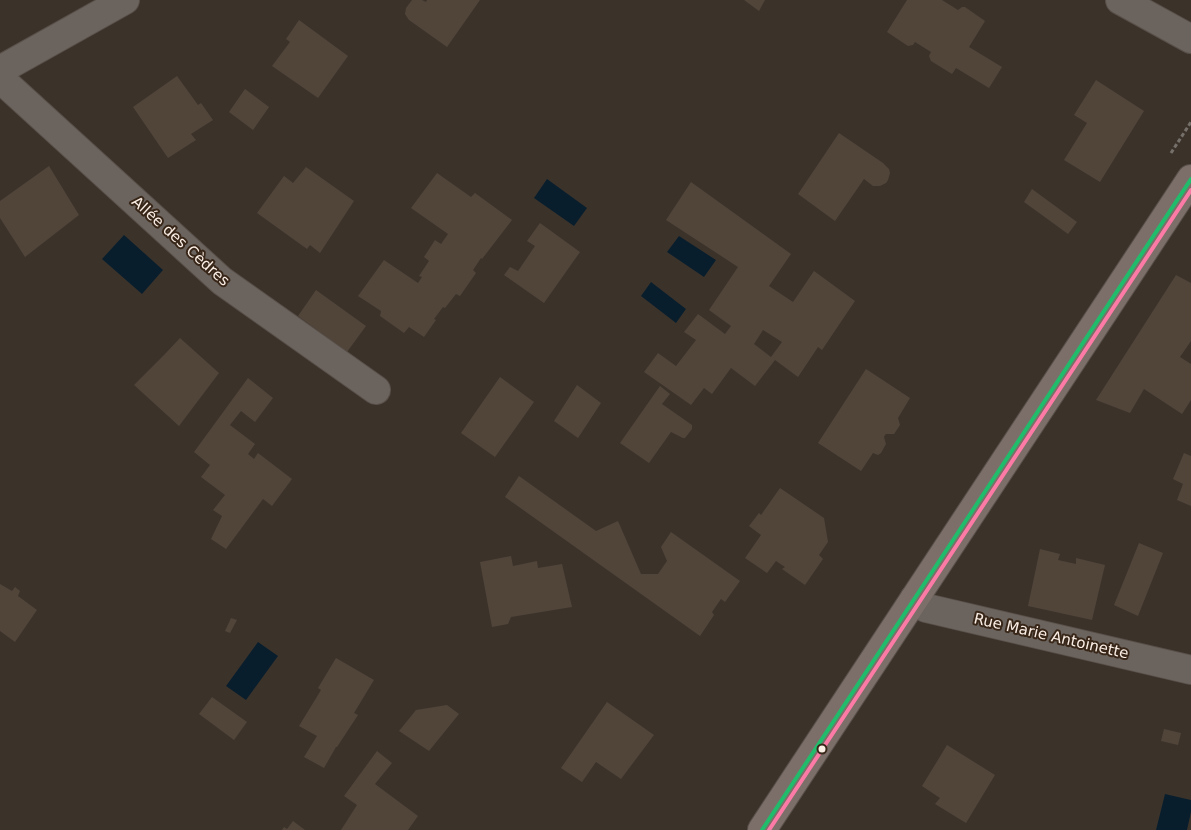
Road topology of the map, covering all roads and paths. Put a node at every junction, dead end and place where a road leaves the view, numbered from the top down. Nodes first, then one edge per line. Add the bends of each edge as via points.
1 (124, 0) edge
2 (1120, 0) edge
3 (1191, 39) edge
4 (0, 70) edge
5 (0, 75) edge
6 (1191, 179) edge
7 (1191, 202) edge
8 (376, 390) dead end
9 (920, 603) junction
10 (1191, 670) edge
11 (762, 830) edge
12 (780, 830) edge

1 - 4 street
2 - 3 street
5 - 8 street, Allée des Cèdres via 6,84 222,281
6 - 9 main road
7 - 9 main road
9 - 10 street, Rue Marie Antoinette
9 - 11 main road
9 - 12 main road

